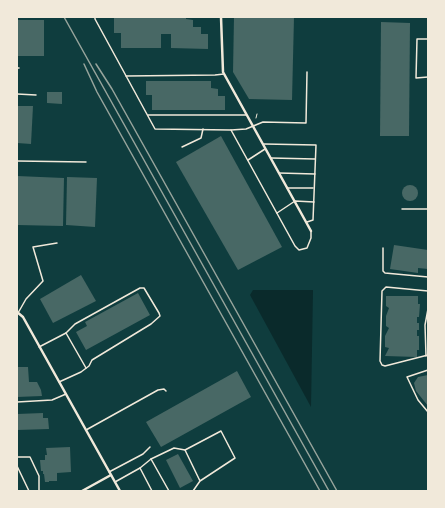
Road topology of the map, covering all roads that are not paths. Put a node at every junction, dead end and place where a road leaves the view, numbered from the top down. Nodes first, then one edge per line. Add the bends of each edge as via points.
1 (95, 17) edge
2 (221, 17) edge
3 (428, 39) edge
4 (307, 72) dead end
5 (224, 74) junction
6 (126, 76) junction
7 (428, 77) edge
8 (17, 94) edge
9 (36, 96) dead end
10 (148, 115) junction
11 (247, 115) junction
12 (254, 127) junction
13 (203, 129) junction
14 (231, 130) junction
15 (264, 144) junction
16 (182, 147) dead end
17 (266, 148) junction
18 (271, 158) junction
19 (315, 158) junction
20 (248, 160) junction
21 (17, 161) edge
22 (86, 162) dead end
23 (279, 173) junction
24 (315, 174) junction
25 (287, 188) junction
26 (314, 188) junction
27 (295, 201) junction
28 (314, 202) junction
29 (402, 209) dead end
30 (428, 209) edge
31 (277, 213) junction
32 (306, 222) junction
33 (311, 231) joint
34 (57, 243) dead end
35 (383, 248) dead end
36 (428, 277) edge
37 (428, 291) edge
38 (428, 310) edge
39 (18, 313) edge
40 (66, 333) junction
41 (39, 347) junction
42 (427, 356) edge
43 (86, 368) junction
44 (428, 370) edge
45 (59, 382) junction
46 (166, 391) dead end
47 (66, 394) junction
48 (17, 402) edge
49 (428, 412) edge
50 (86, 430) junction
51 (150, 448) dead end
52 (185, 450) junction
53 (17, 458) edge
54 (151, 459) junction
55 (17, 466) edge
56 (140, 468) junction
57 (110, 473) junction
58 (200, 481) junction
59 (115, 482) junction
60 (29, 491) edge
61 (39, 491) edge
62 (82, 491) edge
63 (120, 491) edge
64 (152, 491) edge
65 (169, 491) edge
66 (193, 491) edge

1 - 6 lane
2 - 5 street
3 - 7 lane via 417,39 416,78
4 - 12 lane via 306,123 263,122
5 - 6 lane
5 - 11 street
6 - 10 lane
8 - 9 lane
10 - 11 lane
10 - 13 lane via 155,129
11 - 12 street
12 - 14 lane
12 - 15 street
13 - 14 lane
13 - 16 lane via 201,138
14 - 20 lane
15 - 17 street
15 - 19 lane via 316,145
17 - 18 street
17 - 20 lane
18 - 19 lane
18 - 23 street
19 - 24 lane
20 - 31 lane
21 - 22 lane
23 - 24 lane
23 - 25 street
24 - 26 lane
25 - 26 lane
25 - 27 street
26 - 28 lane
27 - 28 lane
27 - 31 lane
27 - 32 street
28 - 32 lane via 313,220
29 - 30 lane
31 - 33 lane via 299,250 307,248
32 - 33 street
34 - 39 lane via 33,247 42,281
35 - 36 lane via 385,273
37 - 42 lane via 384,288 380,360 385,366
38 - 42 lane
39 - 41 street via 23,317
40 - 41 lane
40 - 43 lane
40 - 43 lane via 75,324 142,288 159,314 160,316 151,324 92,360
41 - 45 street
43 - 45 lane
44 - 49 lane via 407,377 418,400
45 - 47 street
46 - 50 lane via 158,390
47 - 48 lane via 52,400
47 - 50 street
50 - 57 street
51 - 57 lane
52 - 54 lane via 174,448
52 - 58 lane
52 - 58 lane via 221,431 235,458
53 - 61 lane via 30,457 39,476
54 - 56 lane
54 - 65 lane
55 - 60 lane
56 - 59 lane
56 - 64 lane
57 - 59 street
57 - 62 street
58 - 66 lane
59 - 63 street

